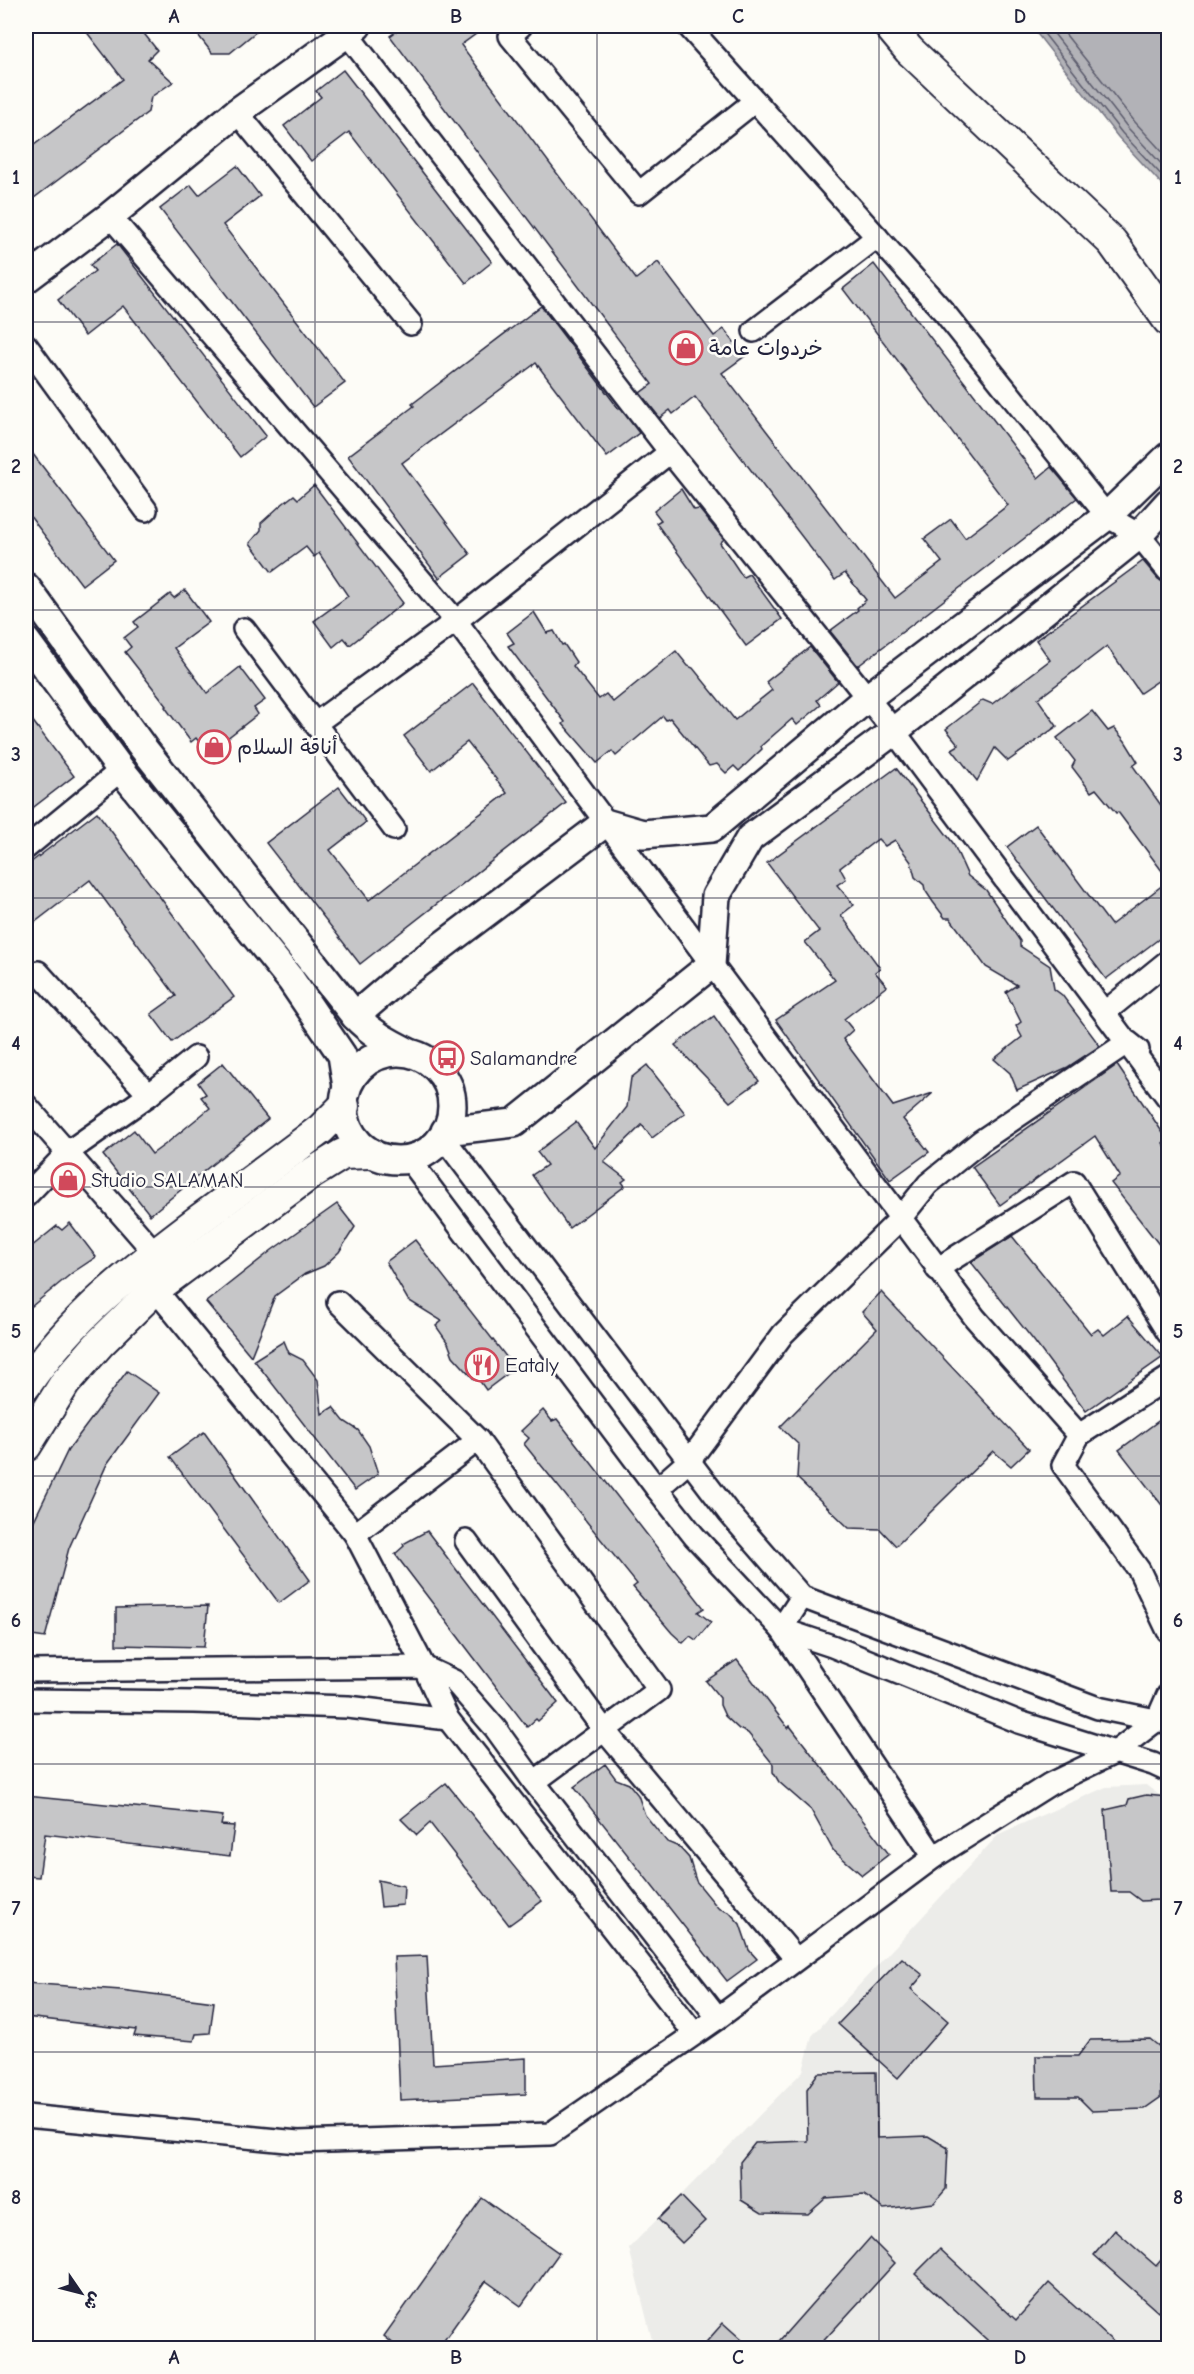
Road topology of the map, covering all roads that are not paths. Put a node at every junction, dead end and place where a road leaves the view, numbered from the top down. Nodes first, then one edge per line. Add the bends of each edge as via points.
1 (521, 26) edge
2 (688, 26) edge
3 (889, 26) edge
4 (348, 28) edge
5 (755, 101) junction
6 (237, 112) junction
7 (110, 216) junction
8 (877, 237) junction
9 (26, 279) edge
10 (1168, 320) edge
11 (411, 324) dead end
12 (754, 331) dead end
13 (26, 345) edge
14 (670, 452) junction
15 (1168, 457) edge
16 (1168, 503) edge
17 (146, 510) dead end
18 (1107, 516) junction
19 (1139, 535) junction
20 (1168, 571) edge
21 (26, 587) edge
22 (456, 621) junction
23 (244, 629) dead end
24 (26, 641) edge
25 (866, 699) junction
26 (316, 723) junction
27 (894, 731) junction
28 (121, 770) junction
29 (605, 823) junction
30 (394, 829) dead end
31 (26, 848) edge
32 (1168, 961) edge
33 (711, 965) junction
34 (38, 972) dead end
35 (1105, 1012) junction
36 (355, 1016) junction
37 (1128, 1042) junction
38 (408, 1052) junction
39 (196, 1057) dead end
40 (1168, 1075) edge
41 (149, 1095) junction
42 (345, 1097) junction
43 (1168, 1098) edge
44 (26, 1105) edge
45 (444, 1134) junction
46 (68, 1152) junction
47 (370, 1153) junction
48 (408, 1159) junction
49 (26, 1196) edge
50 (900, 1219) junction
51 (155, 1253) junction
52 (937, 1269) junction
53 (155, 1289) junction
54 (338, 1302) dead end
55 (1168, 1333) edge
56 (1168, 1378) edge
57 (26, 1384) edge
58 (1079, 1435) junction
59 (478, 1440) junction
60 (26, 1446) edge
61 (690, 1460) junction
62 (657, 1489) junction
63 (355, 1534) junction
64 (466, 1541) dead end
65 (802, 1597) junction
66 (781, 1629) junction
67 (1168, 1631) edge
68 (424, 1667) junction
69 (26, 1671) edge
70 (1168, 1695) edge
71 (26, 1700) edge
72 (448, 1719) junction
73 (1163, 1722) edge
74 (604, 1730) junction
75 (1114, 1752) junction
76 (1168, 1771) edge
77 (534, 1782) junction
78 (934, 1857) junction
79 (796, 1959) junction
80 (718, 2018) junction
81 (694, 2033) junction
82 (26, 2116) edge

1 - 5 street via 510,36 639,193
2 - 5 street
3 - 10 main road via 909,50 1112,242
4 - 6 street
4 - 14 street
5 - 8 street
6 - 7 street
6 - 11 street
7 - 9 street
7 - 22 street
8 - 12 street
8 - 18 street via 944,312
13 - 17 street
14 - 22 street
14 - 25 street
15 - 18 street
16 - 19 street
18 - 19 street
18 - 25 street
19 - 20 street
19 - 27 street
21 - 36 street via 144,749
22 - 26 street
22 - 29 street
23 - 26 street
24 - 28 street
25 - 27 street
25 - 29 street via 712,828 643,834
26 - 30 street
27 - 33 street via 750,838 716,896
27 - 35 street
28 - 31 street
28 - 42 street via 291,980 342,1055
29 - 33 street
29 - 36 street
32 - 35 street
33 - 45 street via 514,1124
33 - 50 street
34 - 41 street
35 - 37 street
36 - 38 street via 382,1039
37 - 40 street
37 - 43 street
37 - 50 street via 981,1141 928,1184
38 - 42 street via 389,1052 371,1059 357,1071
38 - 45 street via 425,1058 448,1085 452,1102
39 - 41 street
41 - 46 street
42 - 47 street via 347,1125 356,1141
42 - 51 main road via 321,1129
44 - 46 street
45 - 48 street via 428,1151
45 - 61 street
46 - 49 street
46 - 51 street
47 - 48 street via 387,1159
47 - 53 main road via 343,1154 309,1174
48 - 62 street
50 - 52 street
50 - 61 street via 783,1334
51 - 57 main road via 81,1316 44,1356
52 - 55 street via 1074,1182
52 - 58 street
53 - 60 main road via 65,1383
53 - 63 street
54 - 59 street
56 - 58 street
58 - 67 street via 1063,1465 1139,1570
59 - 63 street
59 - 74 street via 659,1690
61 - 62 street
61 - 65 street via 728,1512
62 - 66 street via 694,1536
63 - 68 street
64 - 74 street
65 - 66 street
65 - 73 street via 1098,1708
66 - 75 street via 1019,1722
66 - 78 street
68 - 69 street
68 - 72 street
68 - 77 street via 454,1681
70 - 73 street
71 - 72 street via 348,1707
72 - 81 street
73 - 75 street
74 - 77 street
74 - 79 street
75 - 76 street
75 - 78 street via 1050,1784
77 - 80 street
78 - 79 street
79 - 80 street
80 - 81 street
81 - 82 street via 550,2134 298,2142

